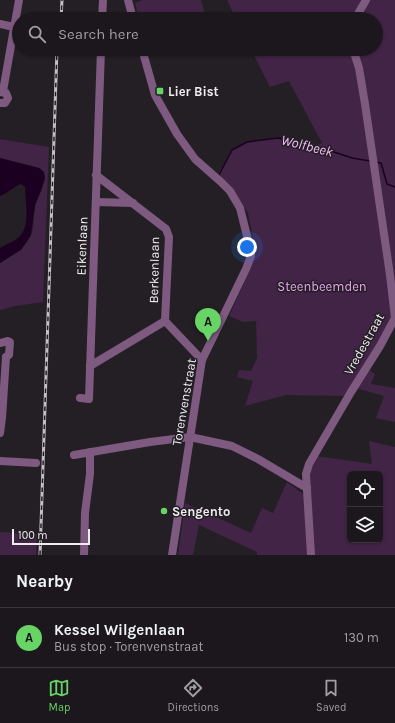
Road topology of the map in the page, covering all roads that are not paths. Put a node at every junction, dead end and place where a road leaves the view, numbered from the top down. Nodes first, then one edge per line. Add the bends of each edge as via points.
1 (19, 0) edge
2 (102, 0) edge
3 (128, 0) edge
4 (366, 0) edge
5 (17, 12) edge
6 (102, 12) edge
7 (131, 12) edge
8 (359, 12) edge
9 (0, 24) edge
10 (12, 27) edge
11 (12, 39) edge
12 (101, 56) edge
13 (144, 56) edge
14 (355, 56) edge
15 (1, 92) edge
16 (0, 103) edge
17 (96, 175) junction
18 (96, 202) junction
19 (133, 204) junction
20 (395, 318) edge
21 (165, 321) junction
22 (0, 343) edge
23 (90, 351) junction
24 (3, 355) edge
25 (103, 358) junction
26 (202, 360) junction
27 (90, 366) junction
28 (80, 398) dead end
29 (0, 433) edge
30 (190, 437) junction
31 (90, 452) junction
32 (74, 454) dead end
33 (0, 462) edge
34 (36, 463) dead end
35 (306, 479) junction
36 (296, 481) junction
37 (307, 488) junction
38 (84, 555) edge
39 (172, 555) edge
40 (311, 555) edge

1 - 5 street
2 - 6 street
3 - 7 street
4 - 8 street
9 - 10 street
11 - 15 street
12 - 17 street, Eikenlaan
13 - 26 street, Torenvenstraat via 155,94 164,113 184,146 230,191 240,208 247,233 251,256
14 - 20 street, Vredestraat via 374,161
15 - 16 street via 8,94 8,98 5,103
17 - 18 street, Eikenlaan
17 - 19 street, Berkenlaan
18 - 19 street
18 - 23 street, Eikenlaan
19 - 21 street, Berkenlaan via 166,229 169,237
20 - 35 street, Vredestraat via 309,464
21 - 25 street
21 - 26 street, Berkenlaan
22 - 24 street via 10,342 9,355
23 - 25 street
23 - 27 street, Eikenlaan
24 - 29 street
25 - 27 street
26 - 30 street, Torenvenstraat
27 - 28 street, Eikenlaan via 89,398
30 - 31 street
30 - 36 street via 232,446
30 - 39 street, Torenvenstraat
31 - 32 street
31 - 38 street
33 - 34 street
35 - 36 street
35 - 37 street, Vredestraat
36 - 37 street
37 - 40 street, Vredestraat

